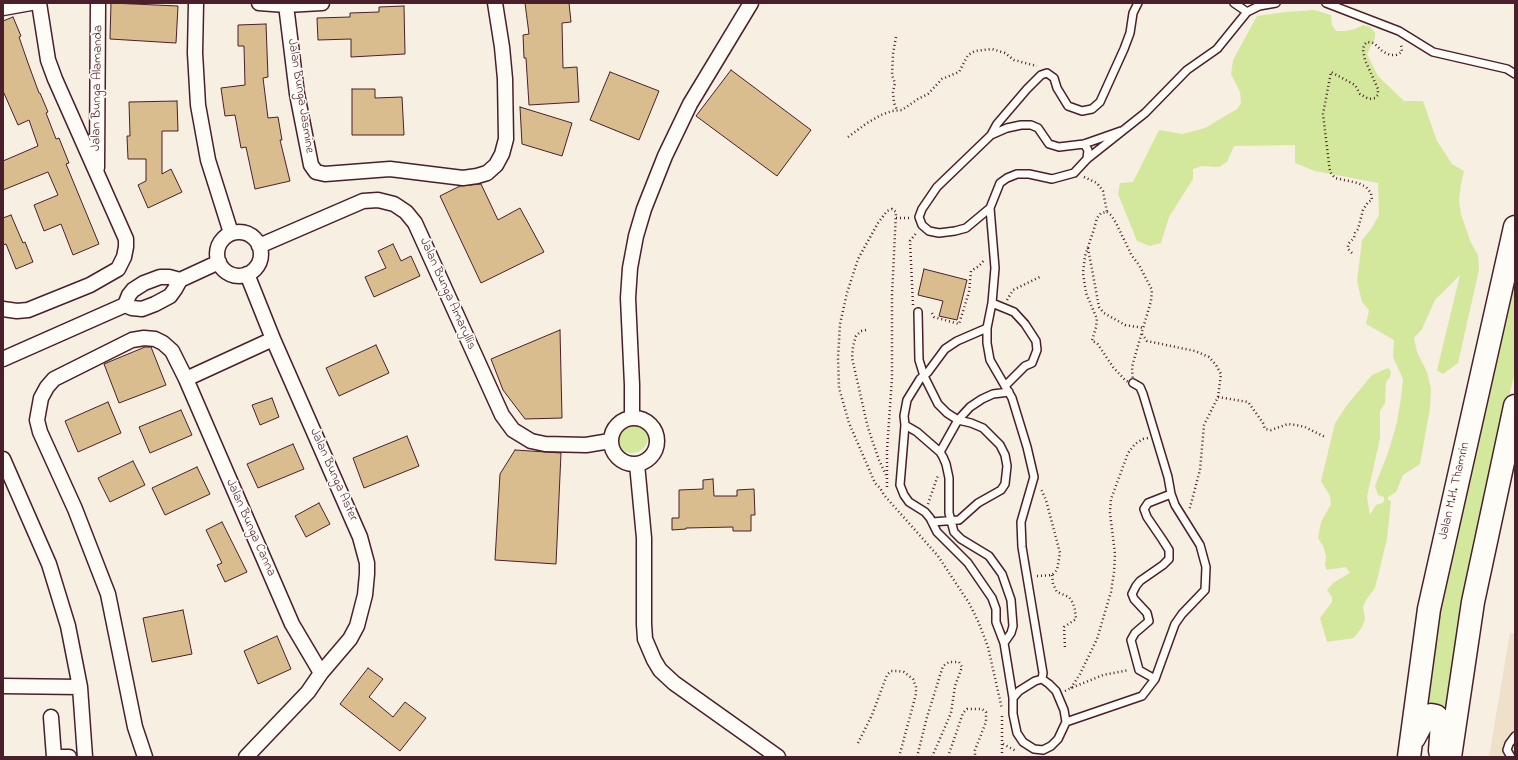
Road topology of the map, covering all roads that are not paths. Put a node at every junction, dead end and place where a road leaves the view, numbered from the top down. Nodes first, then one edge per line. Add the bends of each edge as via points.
1 (31, 3) edge
2 (39, 3) edge
3 (98, 3) edge
4 (196, 3) edge
5 (259, 3) edge
6 (322, 3) edge
7 (495, 3) edge
8 (751, 3) edge
9 (1138, 3) edge
10 (1234, 3) edge
11 (1276, 3) edge
12 (1326, 3) edge
13 (286, 5) junction
14 (3, 8) edge
15 (1247, 12) junction
16 (1515, 74) edge
17 (1126, 130) junction
18 (991, 135) junction
19 (1084, 144) junction
20 (1087, 160) junction
21 (97, 172) junction
22 (990, 208) junction
23 (1515, 227) edge
24 (231, 233) junction
25 (259, 246) junction
26 (219, 262) junction
27 (247, 274) junction
28 (180, 280) junction
29 (992, 303) junction
30 (125, 305) junction
31 (3, 309) edge
32 (918, 312) road end
33 (987, 328) junction
34 (273, 339) junction
35 (3, 359) edge
36 (924, 376) junction
37 (186, 379) junction
38 (1133, 383) road end
39 (1007, 389) junction
40 (1515, 406) edge
41 (632, 417) junction
42 (958, 420) junction
43 (905, 425) junction
44 (610, 441) junction
45 (941, 454) junction
46 (3, 459) edge
47 (637, 464) junction
48 (1170, 494) junction
49 (952, 521) junction
50 (932, 522) junction
51 (1004, 644) junction
52 (321, 673) junction
53 (1042, 679) junction
54 (1155, 679) junction
55 (3, 686) edge
56 (80, 687) junction
57 (1014, 698) junction
58 (51, 717) dead end
59 (1066, 722) junction
60 (1515, 736) edge
61 (54, 757) edge
62 (69, 757) edge
63 (85, 757) edge
64 (145, 757) edge
65 (246, 757) edge
66 (778, 757) edge
67 (1409, 757) edge
68 (1440, 757) edge
69 (1450, 757) edge
70 (1511, 757) edge

1 - 14 street
2 - 21 street, Jalan Bunga Alamanda via 52,72
3 - 21 street, Jalan Bunga Alamanda
4 - 24 street via 198,105 208,160
5 - 13 street
6 - 13 street
7 - 13 street, Jalan Bunga Jasmine via 505,79 506,139 496,165 487,173 464,178 390,169 325,174 316,172 311,165 297,94
8 - 41 street via 690,104 665,156 636,236 628,298
9 - 18 lane via 1133,13 1130,33 1100,102 1092,109 1082,111 1068,106 1054,78 1047,73 1041,75 1027,89 997,124
10 - 15 lane
11 - 15 lane via 1259,6
12 - 16 lane via 1399,32 1433,52 1507,69
15 - 17 lane via 1217,49 1187,70
17 - 19 lane
17 - 20 lane
18 - 19 lane via 1007,128 1031,125 1038,128 1050,144 1059,147
18 - 22 lane via 937,187 922,209 920,217 922,226 939,233 966,228
19 - 20 lane via 1088,150
20 - 22 lane via 1074,173 1052,179 1029,174 1017,174 1007,178 1000,183
21 - 31 street, Jalan Bunga Alamanda via 126,239 124,258 118,269 90,285 40,306 17,311
22 - 29 lane via 995,268
23 - 67 main road, Jalan M.H. Thamrin via 1429,609
24 - 25 street via 245,233 256,240
24 - 26 street via 218,248
25 - 27 street via 261,253 258,266
25 - 44 street, Jalan Bunga Amaryllis via 363,201 378,200 394,204 406,212 415,223 502,415 513,430 531,441 545,444
26 - 27 street via 222,268 234,275
26 - 28 street
27 - 34 street, Jalan Bunga Aster
28 - 30 street via 170,296 155,304 142,309
28 - 30 street via 160,277 144,283 128,295
29 - 33 lane
29 - 39 lane via 1014,312 1036,341 1032,363 1019,372
30 - 35 street
32 - 36 lane via 919,360
33 - 36 lane via 945,349
33 - 39 lane via 990,360
34 - 37 street
34 - 52 street, Jalan Bunga Aster via 360,536 367,563 366,595 357,626
36 - 42 lane via 938,404
36 - 43 lane via 907,400
37 - 52 street, Jalan Bunga Canna via 292,624
37 - 64 street, Jalan Bunga Canna via 172,351 163,343 155,339 132,340 54,379 41,398 38,409 40,432 75,509 108,594 135,727
38 - 48 lane via 1143,394 1168,477
39 - 42 lane via 982,399
39 - 53 lane via 1018,414 1034,476 1021,522 1022,548
40 - 69 main road via 1474,602
41 - 44 street via 614,428
41 - 47 street via 650,424 656,435 656,448 653,454
42 - 45 lane
42 - 49 lane via 984,428 994,437 1005,455 1007,475 1001,490 978,503 959,520
43 - 45 lane via 917,432
43 - 50 lane via 900,485 909,502 925,512
44 - 47 street via 618,459
45 - 49 lane via 949,478 949,513
46 - 56 street via 54,577 68,626
47 - 66 street via 644,538 645,639 654,660 660,670 674,683
48 - 54 lane via 1204,555 1205,590 1176,624
48 - 54 lane via 1148,503 1144,508 1147,518 1169,550 1169,559 1140,582 1132,594 1147,614 1149,621 1131,640 1139,670
49 - 50 lane
49 - 51 lane via 954,532 989,556 1002,574 1011,600 1013,626
50 - 51 lane via 937,532 968,563 992,598 996,609 996,622
51 - 57 lane
52 - 65 street, Jalan Bunga Aster via 308,692
53 - 57 lane via 1019,691
53 - 59 lane via 1056,691
54 - 59 lane via 1142,696
55 - 56 street
56 - 63 street
57 - 59 lane via 1017,733 1023,742 1034,749 1043,750 1051,746 1058,739
58 - 61 street
60 - 70 lane via 1507,750
61 - 62 street
67 - 68 main road via 1414,738 1423,721 1430,715 1436,716 1442,723

